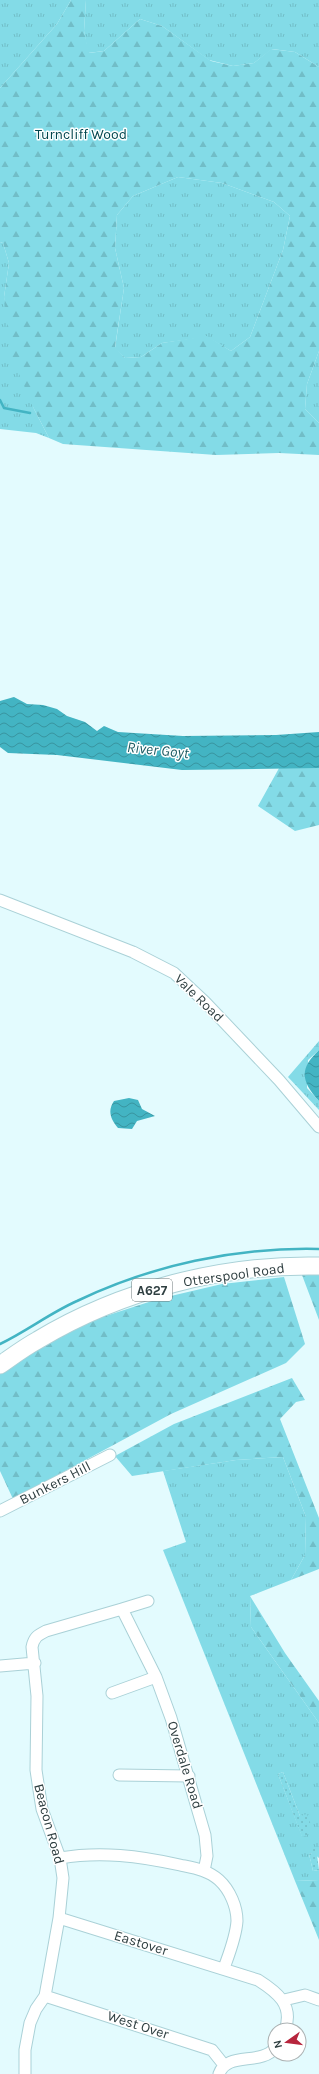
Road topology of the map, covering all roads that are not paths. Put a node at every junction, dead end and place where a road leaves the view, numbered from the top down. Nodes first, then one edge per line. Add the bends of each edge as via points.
1 (0, 900) edge
2 (319, 1127) edge
3 (319, 1266) edge
4 (0, 1365) edge
5 (110, 1455) dead end
6 (0, 1511) edge
7 (148, 1601) dead end
8 (122, 1609) junction
9 (35, 1663) junction
10 (0, 1666) edge
11 (156, 1677) junction
12 (112, 1693) dead end
13 (120, 1775) dead end
14 (189, 1776) junction
15 (60, 1858) junction
16 (204, 1871) junction
17 (59, 1918) junction
18 (224, 1968) junction
19 (45, 1996) junction
20 (284, 2000) junction
21 (319, 2000) edge
22 (286, 2022) edge
23 (267, 2053) edge
24 (221, 2069) edge
25 (25, 2074) edge

1 - 2 street, Vale Road via 133,952 174,973 274,1074
3 - 4 main road, Otterspool Road / A627 via 254,1270 196,1278 144,1292 38,1339
5 - 6 street, Bunkers Hill
7 - 8 street
8 - 9 street via 38,1635 32,1647
8 - 11 street, Overdale Road
9 - 10 street
9 - 15 street, Beacon Road via 38,1790 42,1809
11 - 12 street
11 - 14 street, Overdale Road
13 - 14 street
14 - 16 street, Overdale Road via 206,1835 207,1856
15 - 16 street via 85,1854 129,1855
15 - 17 street, Beacon Road via 63,1878
16 - 18 street via 219,1880 234,1904 237,1921
17 - 18 street, Eastover
17 - 19 street, Beacon Road
18 - 20 street via 258,1980 276,1991
19 - 24 street, West Over via 212,2050
19 - 25 street, Beacon Road via 30,2023 25,2050
20 - 21 street via 305,1995
20 - 22 street via 287,2011
23 - 24 street via 259,2058 237,2060

